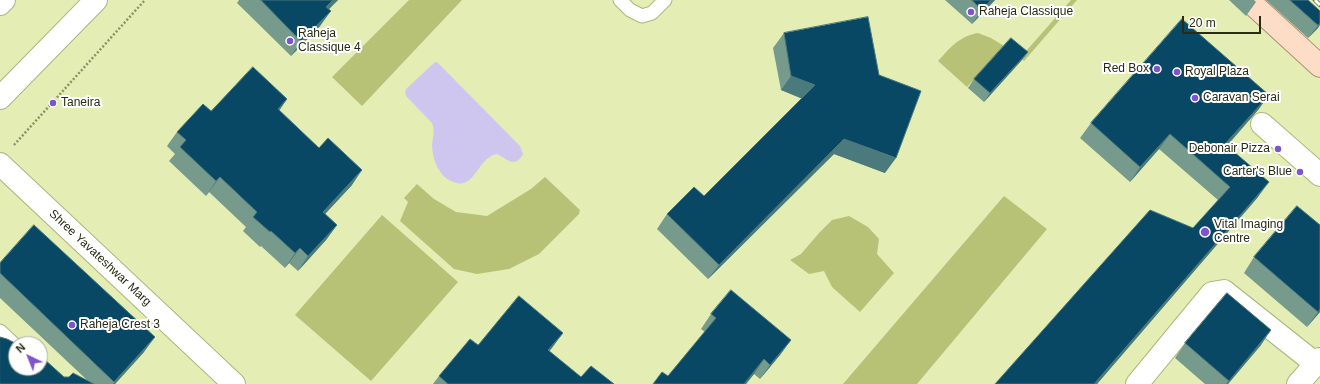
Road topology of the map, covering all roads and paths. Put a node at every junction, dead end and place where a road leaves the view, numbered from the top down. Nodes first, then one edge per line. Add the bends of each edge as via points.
1 (4, 0) edge
2 (96, 0) edge
3 (145, 0) edge
4 (620, 0) edge
5 (665, 0) edge
6 (1248, 0) edge
7 (0, 4) edge
8 (1320, 66) edge
9 (0, 98) edge
10 (1262, 124) edge
11 (5, 157) edge
12 (1320, 174) edge
13 (0, 331) edge
14 (8, 338) edge
15 (1318, 362) edge
16 (234, 384) edge
17 (1137, 384) edge
18 (1298, 384) edge

1 - 7 street
2 - 9 street
3 - 11 path
4 - 5 lane via 630,10 642,16 652,13
6 - 8 main road
10 - 12 street
11 - 16 street, Shree Yavateshwar Marg
13 - 14 lane
15 - 17 street via 1224,291 1212,293
15 - 18 street

